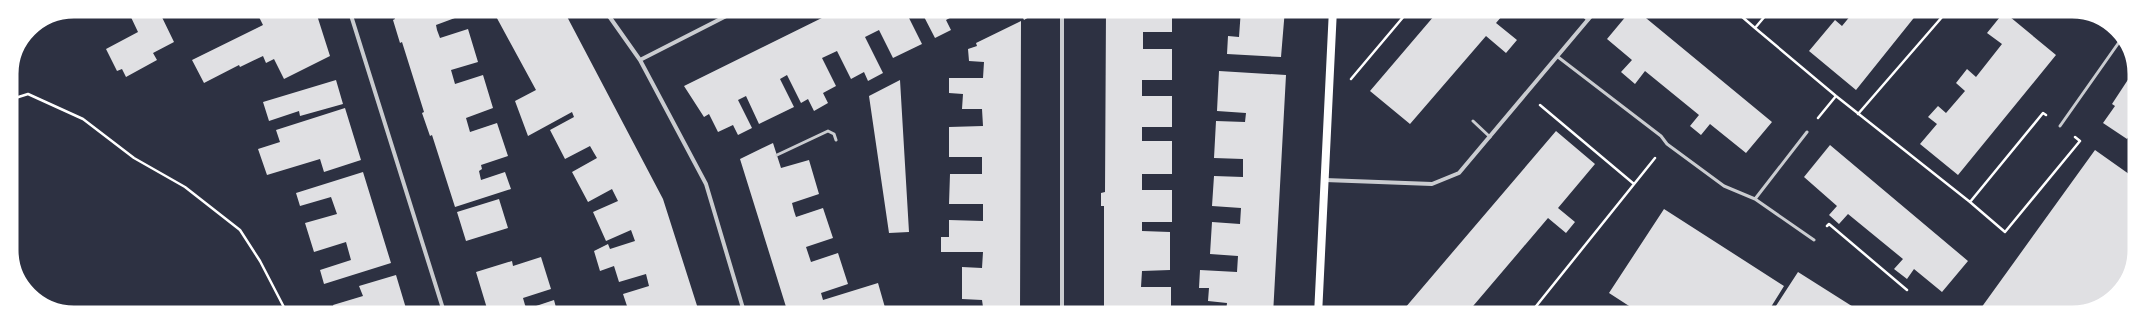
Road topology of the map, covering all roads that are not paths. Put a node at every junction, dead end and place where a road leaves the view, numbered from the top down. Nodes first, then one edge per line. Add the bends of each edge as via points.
1 (351, 16) edge
2 (609, 16) edge
3 (726, 16) edge
4 (1062, 16) edge
5 (1333, 16) edge
6 (1584, 16) edge
7 (1591, 16) edge
8 (1588, 20) junction
9 (2120, 42) edge
10 (1558, 57) junction
11 (640, 60) junction
12 (1473, 121) dead end
13 (2060, 126) road end
14 (1807, 132) road end
15 (1490, 136) junction
16 (836, 140) dead end
17 (777, 155) dead end
18 (1324, 180) junction
19 (1755, 199) junction
20 (1814, 240) road end
21 (442, 308) edge
22 (743, 308) edge
23 (1062, 308) edge
24 (1318, 308) edge

1 - 21 street
2 - 11 street
3 - 11 street
4 - 23 street
5 - 18 main road
6 - 8 lane
7 - 8 street
8 - 10 street
9 - 13 lane
10 - 15 street
10 - 19 lane via 1724,186
11 - 22 street via 706,184
12 - 15 lane
14 - 19 lane
15 - 18 street via 1459,173 1432,184
16 - 17 lane via 834,134 828,131
18 - 24 main road
19 - 20 lane

